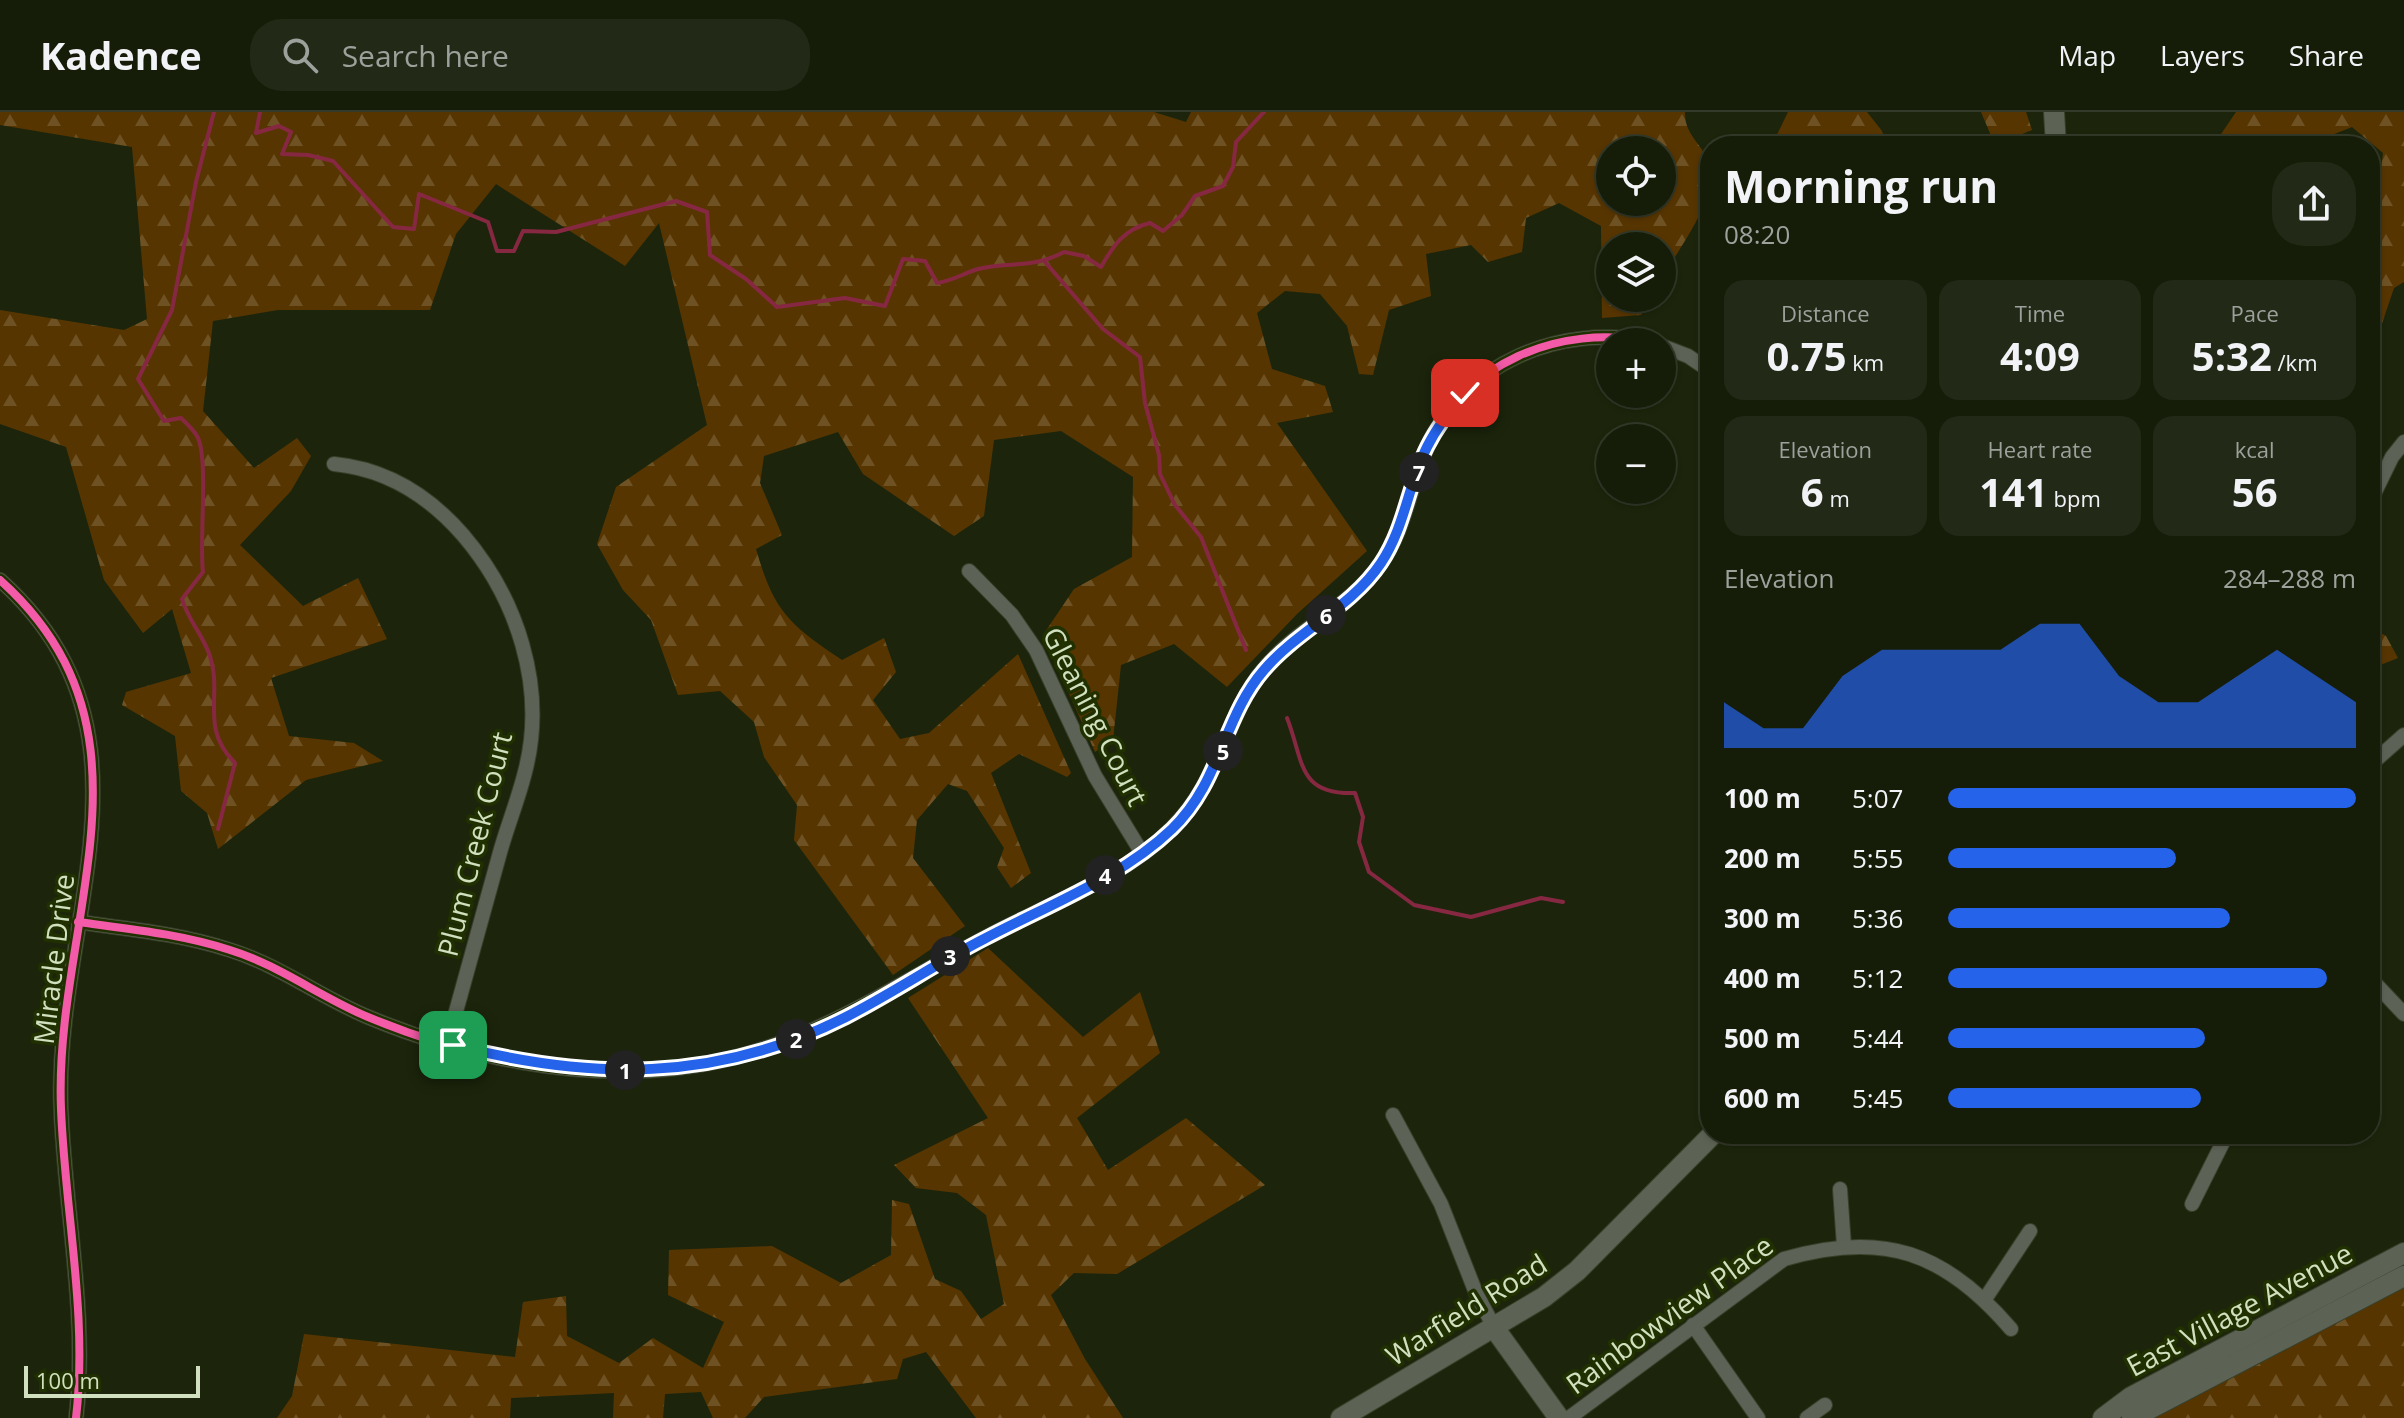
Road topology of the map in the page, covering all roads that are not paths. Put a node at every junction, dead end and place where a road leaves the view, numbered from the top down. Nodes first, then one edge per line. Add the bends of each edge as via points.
1 (2054, 112) edge
2 (2055, 136) edge
3 (1596, 336) edge
4 (1676, 351) edge
5 (1700, 364) edge
6 (2404, 442) edge
7 (334, 464) dead end
8 (2380, 482) edge
9 (969, 571) dead end
10 (0, 580) edge
11 (2404, 735) edge
12 (2380, 756) edge
13 (1142, 853) junction
14 (78, 922) junction
15 (2380, 989) edge
16 (2404, 1014) edge
17 (447, 1044) junction
18 (1393, 1115) dead end
19 (1703, 1144) edge
20 (2222, 1144) edge
21 (1840, 1189) dead end
22 (2192, 1204) dead end
23 (2030, 1231) dead end
24 (1844, 1246) junction
25 (2404, 1253) edge
26 (2404, 1276) edge
27 (1985, 1299) junction
28 (1693, 1325) junction
29 (1495, 1329) junction
30 (2011, 1329) dead end
31 (1825, 1405) dead end
32 (76, 1418) edge
33 (1341, 1418) edge
34 (1559, 1418) edge
35 (1569, 1418) edge
36 (1758, 1418) edge
37 (1807, 1418) edge
38 (2103, 1418) edge
39 (2132, 1418) edge

1 - 2 street
3 - 13 street via 1546,344 1505,361 1465,393 1426,448 1404,520 1380,565 1349,599 1291,641 1261,672 1200,796 1173,829
4 - 5 street
6 - 8 street
7 - 17 street, Plum Creek Court via 379,471 457,528 501,588 527,662 532,714 527,766
9 - 13 street, Gleaning Court via 1012,615 1036,650 1095,776
10 - 14 street, Miracle Drive via 34,614 65,663 88,725 94,820
11 - 12 street
13 - 17 street via 847,1017 752,1054 678,1068 598,1071 525,1063
14 - 17 street via 232,950 366,1016
14 - 32 street, Miracle Drive via 66,1004 61,1107 80,1336
15 - 16 street
18 - 29 street via 1441,1204
19 - 29 street, Warfield Road via 1577,1271
20 - 22 street
21 - 24 street
23 - 27 street
24 - 27 street, Rainbowview Place via 1883,1248 1929,1261
24 - 28 street, Rainbowview Place via 1784,1259
25 - 38 street, East Village Avenue via 2131,1397
26 - 39 street, East Village Avenue
27 - 30 street, Rainbowview Place
28 - 35 street, Rainbowview Place
28 - 36 street
29 - 33 street, Warfield Road
29 - 34 street
31 - 37 street

